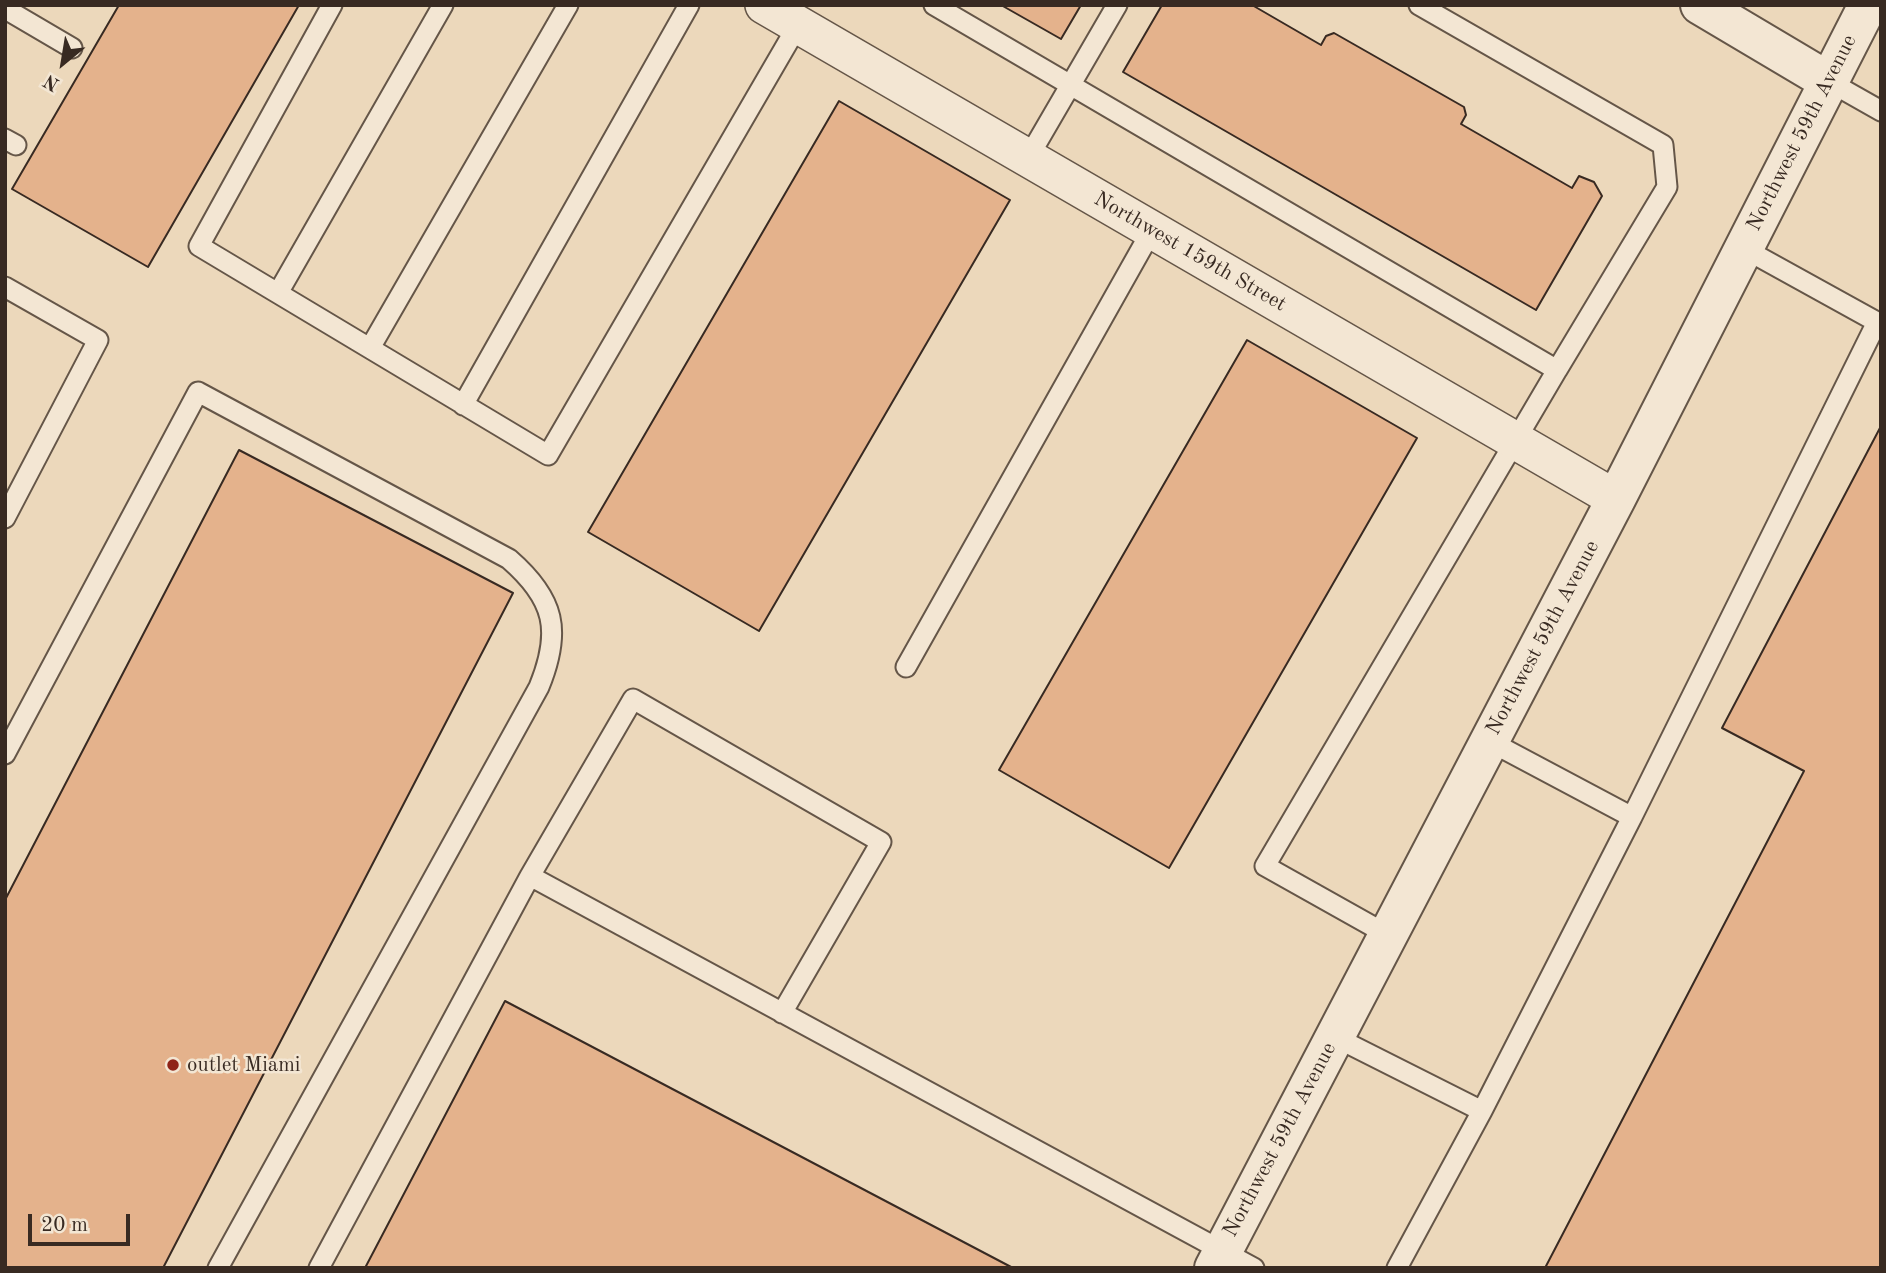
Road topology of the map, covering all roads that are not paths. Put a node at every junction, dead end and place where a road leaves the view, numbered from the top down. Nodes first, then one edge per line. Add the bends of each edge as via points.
1 (332, 5) edge
2 (443, 5) edge
3 (568, 5) edge
4 (690, 5) edge
5 (764, 5) edge
6 (934, 5) edge
7 (1117, 5) edge
8 (1419, 5) edge
9 (1868, 5) edge
10 (1720, 10) edge
11 (9, 12) edge
12 (799, 25) junction
13 (72, 48) dead end
14 (1828, 81) junction
15 (1071, 84) junction
16 (1881, 111) edge
17 (1028, 158) junction
18 (1152, 230) junction
19 (1744, 248) junction
20 (5, 287) edge
21 (278, 293) junction
22 (1879, 323) edge
23 (370, 348) junction
24 (1557, 370) junction
25 (463, 405) junction
26 (1515, 441) junction
27 (1616, 499) junction
28 (5, 518) edge
29 (906, 667) dead end
30 (1489, 741) junction
31 (5, 754) edge
32 (1632, 817) junction
33 (530, 876) junction
34 (1388, 935) junction
35 (782, 1013) junction
36 (1335, 1037) junction
37 (1482, 1111) junction
38 (1230, 1262) edge
39 (218, 1268) edge
40 (319, 1268) edge
41 (1397, 1268) edge

1 - 21 lane via 199,246
2 - 21 lane
3 - 23 lane
4 - 25 lane
5 - 12 street, Northwest 159th Street
6 - 15 lane
7 - 15 lane
8 - 24 lane via 1663,145 1667,187
9 - 14 street, Northwest 59th Avenue
10 - 14 street
11 - 13 lane
12 - 17 street, Northwest 159th Street
12 - 25 lane via 548,456
14 - 16 lane
14 - 19 street, Northwest 59th Avenue
15 - 17 lane
15 - 24 lane
17 - 18 street, Northwest 159th Street
18 - 26 street, Northwest 159th Street
18 - 29 lane
19 - 22 lane
19 - 27 street, Northwest 59th Avenue
20 - 28 lane via 98,340
21 - 23 lane
22 - 32 lane
23 - 25 lane
24 - 26 lane
26 - 27 street, Northwest 159th Street
26 - 34 lane via 1265,866
27 - 30 street, Northwest 59th Avenue
30 - 32 lane
30 - 34 street, Northwest 59th Avenue
31 - 39 lane via 198,392 509,559 531,579 546,603 553,632 550,660 539,687
32 - 37 lane
33 - 35 lane
33 - 35 lane via 633,699 881,842
33 - 40 lane
34 - 36 street, Northwest 59th Avenue
35 - 38 lane
36 - 37 lane
36 - 38 street, Northwest 59th Avenue
37 - 41 lane

